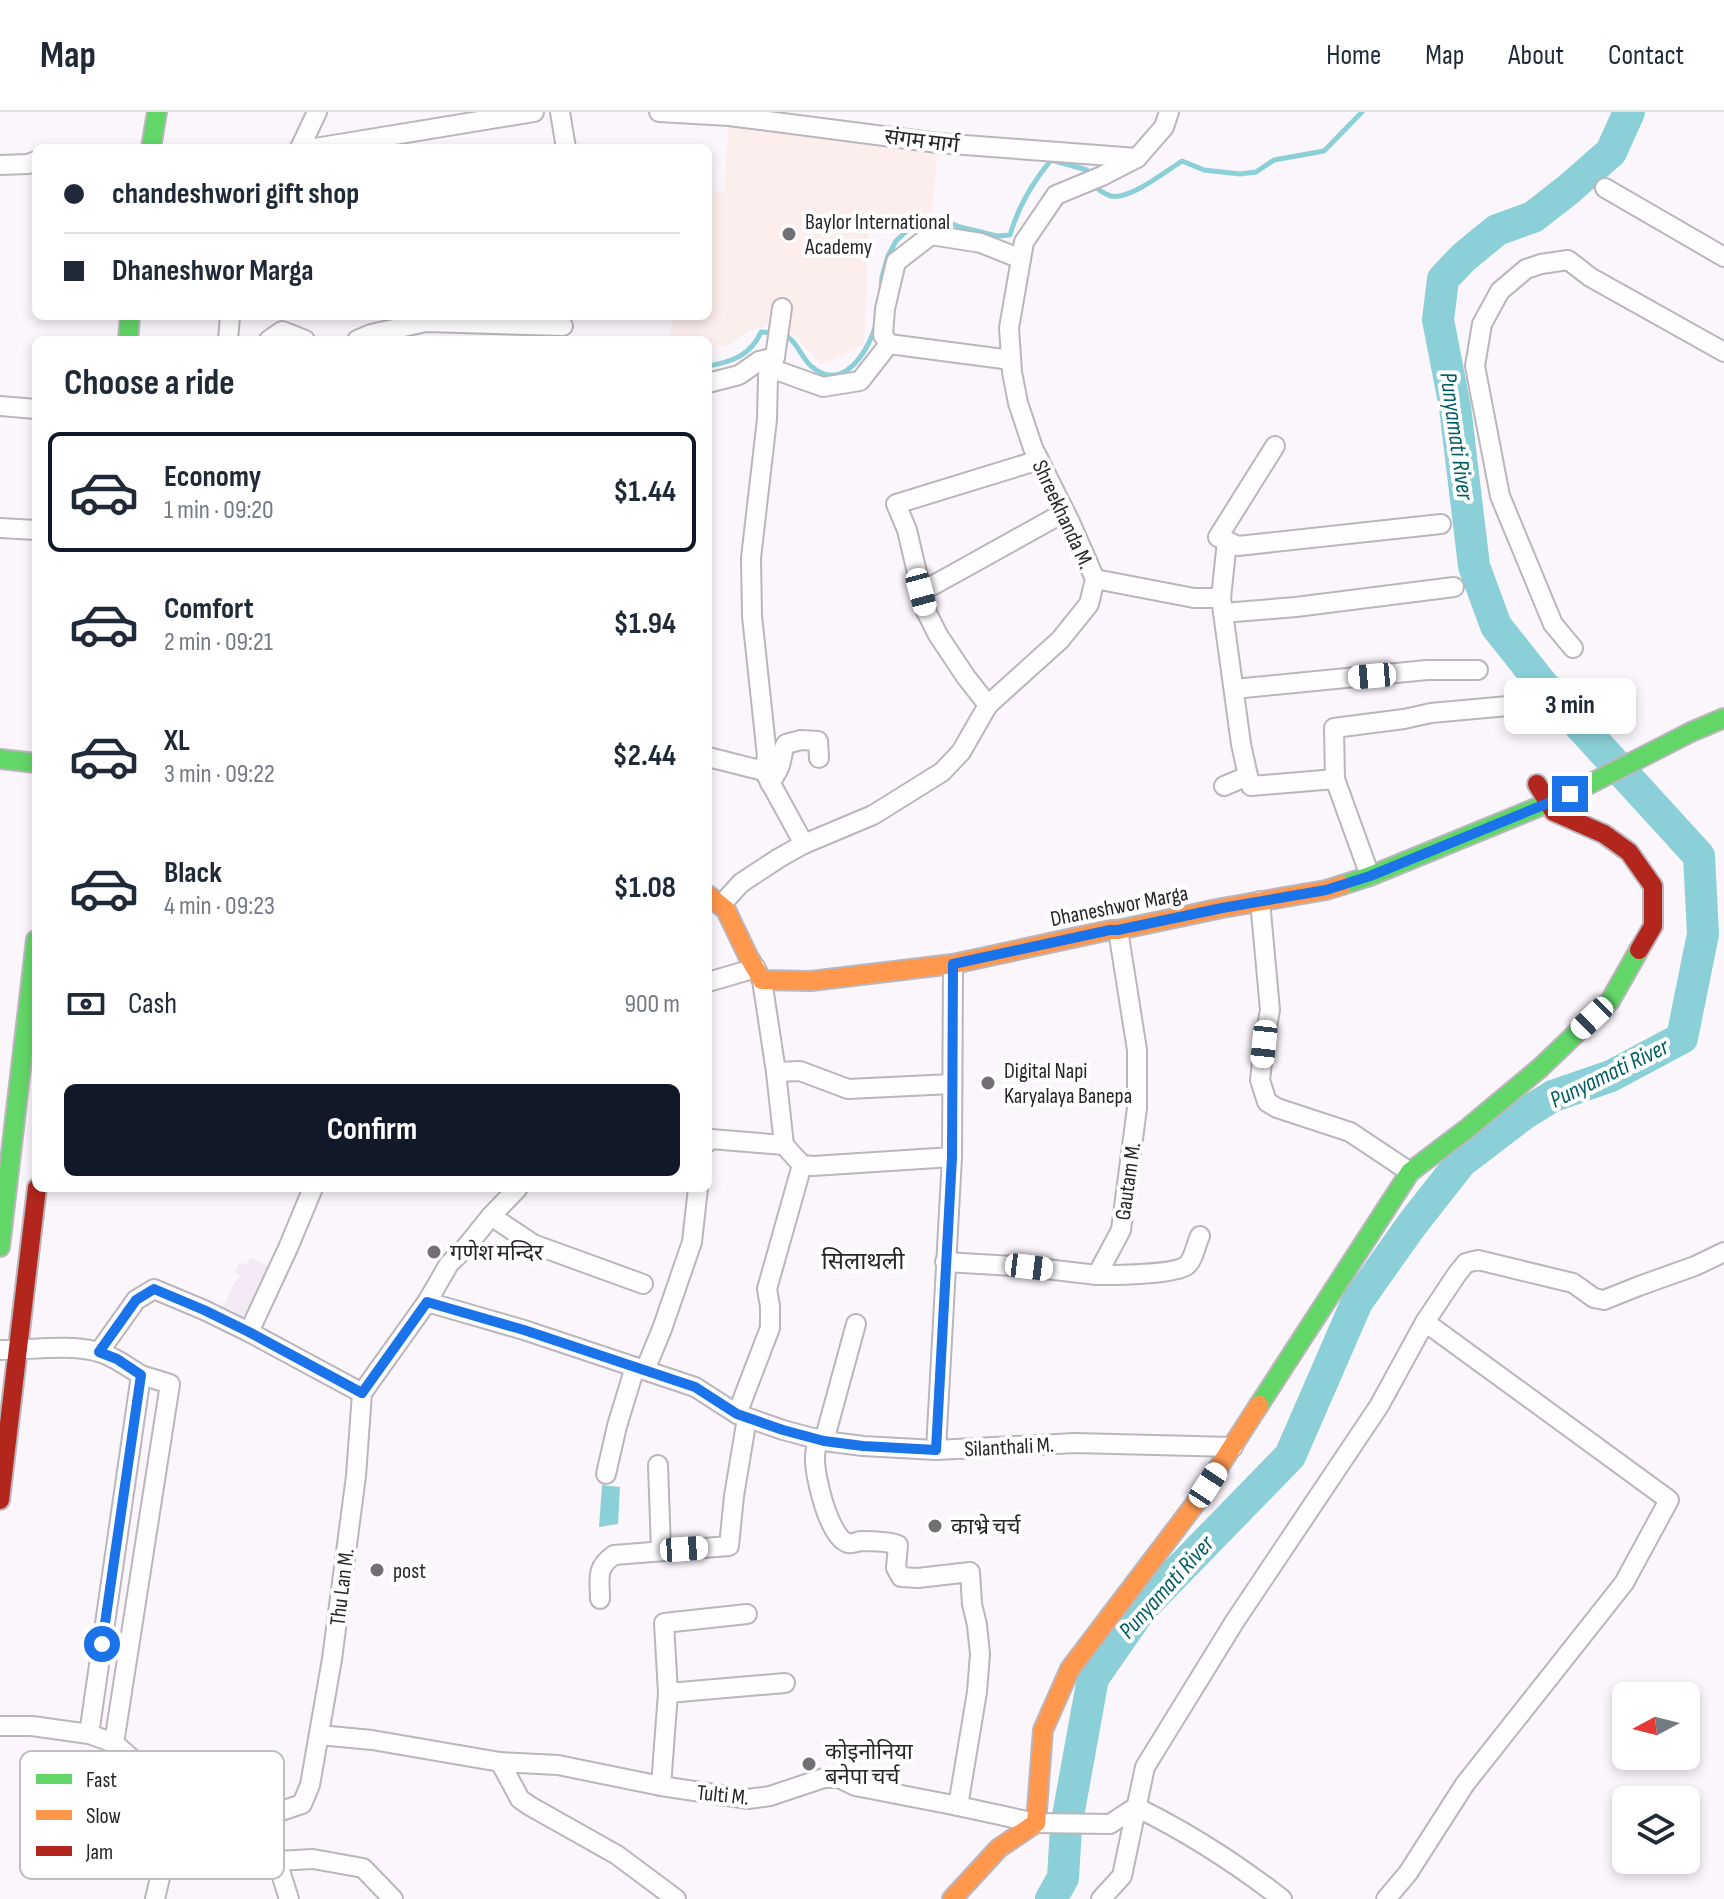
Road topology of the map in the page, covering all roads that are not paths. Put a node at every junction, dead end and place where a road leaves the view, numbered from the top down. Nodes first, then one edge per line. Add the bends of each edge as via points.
1 (157, 112) edge
2 (317, 112) edge
3 (533, 112) edge
4 (560, 112) edge
5 (659, 112) edge
6 (1169, 112) edge
7 (761, 116) edge
8 (152, 144) edge
9 (302, 144) edge
10 (339, 144) edge
11 (565, 144) edge
12 (1137, 158) junction
13 (32, 162) edge
14 (0, 165) edge
15 (1605, 188) dead end
16 (1724, 257) edge
17 (1021, 259) junction
18 (782, 308) dead end
19 (563, 327) edge
20 (275, 336) edge
21 (295, 336) edge
22 (366, 336) edge
23 (889, 344) junction
24 (1724, 352) edge
25 (1011, 360) junction
26 (772, 363) junction
27 (712, 382) edge
28 (0, 406) edge
29 (32, 409) edge
30 (1275, 446) dead end
31 (1039, 460) junction
32 (1065, 512) junction
33 (1441, 524) dead end
34 (0, 528) edge
35 (32, 530) edge
36 (1227, 541) junction
37 (1095, 579) junction
38 (1454, 587) dead end
39 (921, 592) junction
40 (1222, 605) junction
41 (1573, 648) dead end
42 (1478, 670) dead end
43 (1234, 689) junction
44 (988, 705) junction
45 (1508, 706) dead end
46 (1724, 718) edge
47 (712, 758) edge
48 (819, 758) dead end
49 (0, 759) edge
50 (32, 763) edge
51 (1248, 776) junction
52 (767, 777) junction
53 (1335, 779) junction
54 (1537, 784) dead end
55 (1224, 786) dead end
56 (1549, 803) junction
57 (804, 844) junction
58 (1370, 876) junction
59 (715, 900) edge
60 (1260, 901) junction
61 (1118, 930) junction
62 (32, 961) edge
63 (953, 964) junction
64 (759, 974) junction
65 (712, 981) edge
66 (776, 1072) junction
67 (952, 1084) junction
68 (712, 1139) edge
69 (784, 1145) junction
70 (952, 1157) junction
71 (802, 1165) junction
72 (1410, 1172) junction
73 (36, 1192) edge
74 (311, 1192) edge
75 (506, 1192) edge
76 (698, 1192) edge
77 (491, 1216) junction
78 (1200, 1236) dead end
79 (0, 1247) edge
80 (1724, 1252) edge
81 (945, 1262) junction
82 (1097, 1275) junction
83 (643, 1284) dead end
84 (427, 1302) junction
85 (1425, 1322) junction
86 (856, 1324) dead end
87 (249, 1332) junction
88 (9, 1350) edge
89 (99, 1352) junction
90 (640, 1369) junction
91 (141, 1375) junction
92 (362, 1393) junction
93 (742, 1416) junction
94 (821, 1440) junction
95 (1233, 1447) junction
96 (936, 1450) junction
97 (658, 1465) dead end
98 (606, 1474) dead end
99 (0, 1500) edge
100 (661, 1550) junction
101 (600, 1599) dead end
102 (747, 1614) dead end
103 (785, 1683) dead end
104 (668, 1693) junction
105 (0, 1726) edge
106 (89, 1734) junction
107 (319, 1735) junction
108 (114, 1743) junction
109 (123, 1751) edge
110 (500, 1762) junction
111 (661, 1786) junction
112 (958, 1806) junction
113 (1136, 1807) junction
114 (284, 1810) edge
115 (1036, 1823) junction
116 (284, 1861) edge
117 (160, 1879) edge
118 (283, 1879) edge
119 (155, 1899) edge
120 (289, 1899) edge
121 (393, 1899) edge
122 (676, 1899) edge
123 (952, 1899) edge
124 (1101, 1899) edge
125 (1282, 1899) edge
126 (1386, 1899) edge

1 - 8 main road
2 - 9 street
3 - 10 street
4 - 11 street
5 - 7 street, संगम मार्ग
6 - 12 street, Shreekhanda M. via 1164,127
7 - 12 street, संगम मार्ग via 938,143
12 - 17 street, Shreekhanda M. via 1056,195 1024,242
13 - 14 street
15 - 16 street
17 - 23 street via 981,243 931,235 896,262 884,322
17 - 25 street, Shreekhanda M. via 1009,328
18 - 26 street
19 - 22 street via 426,322
20 - 21 street via 282,331
23 - 25 street
23 - 26 street via 860,381 823,387
24 - 41 street via 1568,260 1526,269 1500,291 1482,324 1475,366 1500,496 1553,624
25 - 31 street, Shreekhanda M. via 1018,403
26 - 27 street via 759,361 739,375
26 - 52 street via 751,558
28 - 29 street
30 - 36 street via 1218,537
31 - 32 street, Shreekhanda M.
31 - 39 street via 896,504
32 - 37 street, Shreekhanda M.
32 - 39 street
33 - 36 street via 1238,546
34 - 35 street
36 - 40 street
37 - 40 street
37 - 44 street, Shreekhanda M. via 1079,618
38 - 40 street via 1296,607
39 - 44 street via 938,635
40 - 43 street
42 - 43 street
43 - 51 street
44 - 57 street, Shreekhanda M. via 961,752 942,772 873,815
45 - 53 street via 1334,728
46 - 56 main road, Dhaneshwor Marga
47 - 52 street
48 - 52 street via 818,741 786,744 781,762
49 - 50 main road
51 - 53 street via 1251,786
51 - 55 street
52 - 57 street
53 - 58 street
54 - 56 main road
56 - 58 main road, Dhaneshwor Marga
56 - 72 main road via 1554,812 1604,834 1629,852 1653,886 1653,926 1610,1001 1540,1068
57 - 59 street, Shreekhanda M.
58 - 60 main road, Dhaneshwor Marga
59 - 64 main road via 726,910
60 - 61 main road, Dhaneshwor Marga
60 - 72 street via 1270,1010 1260,1080 1267,1102 1350,1132
61 - 63 main road, Dhaneshwor Marga
61 - 82 street, Gautam M. via 1137,1050 1137,1108 1121,1230
62 - 79 main road via 18,1036
63 - 64 main road, Dhaneshwor Marga via 811,981
63 - 67 street
64 - 65 street
64 - 66 street
66 - 67 street via 800,1071 848,1089
66 - 69 street
67 - 70 street
68 - 69 street
69 - 71 street
70 - 71 street
70 - 81 street
71 - 93 street via 767,1289 770,1328
72 - 95 main road
73 - 88 main road
74 - 87 street
75 - 77 street
76 - 90 street via 692,1242 662,1329
77 - 83 street via 533,1244
77 - 84 street via 449,1264
78 - 82 street via 1183,1268
80 - 85 street via 1604,1300 1573,1283 1478,1260 1466,1263
81 - 82 street
81 - 96 street
84 - 90 street, Silanthali M.
84 - 92 street
85 - 113 street via 1379,1406 1145,1767
85 - 126 street via 1669,1500 1624,1583 1465,1784
86 - 94 street
87 - 89 street via 154,1289 136,1300
87 - 92 street
88 - 89 street
88 - 99 main road
89 - 91 street
90 - 93 street, Silanthali M. via 695,1387
90 - 98 street via 617,1426
91 - 106 street
91 - 108 street via 170,1384
92 - 107 street, Thu Lan M. via 356,1476
93 - 94 street, Silanthali M.
93 - 100 street via 729,1546
94 - 96 street, Silanthali M.
94 - 112 street via 815,1458 818,1483 827,1516 844,1541 898,1545 896,1568 901,1577 970,1572 980,1654
95 - 96 street, Silanthali M. via 1075,1443
95 - 115 main road via 1070,1669 1043,1730
97 - 100 street
100 - 101 street via 614,1555 604,1562
102 - 104 street via 664,1623
103 - 104 street
104 - 111 street
105 - 106 street, Thu Lan M.
106 - 108 street, Thu Lan M.
107 - 110 street, Tulti M.
107 - 114 street, Thu Lan M. via 302,1804
108 - 109 street, Thu Lan M.
110 - 111 street, Tulti M. via 558,1765
110 - 122 street via 520,1799 617,1855
111 - 112 street, Tulti M. via 748,1799 839,1778 855,1786
112 - 115 street, Tulti M.
113 - 115 street, Tulti M. via 1110,1824
113 - 124 street via 1122,1876
113 - 125 street
115 - 123 main road via 999,1848
116 - 121 street via 313,1859 363,1868
117 - 119 street
118 - 120 street

